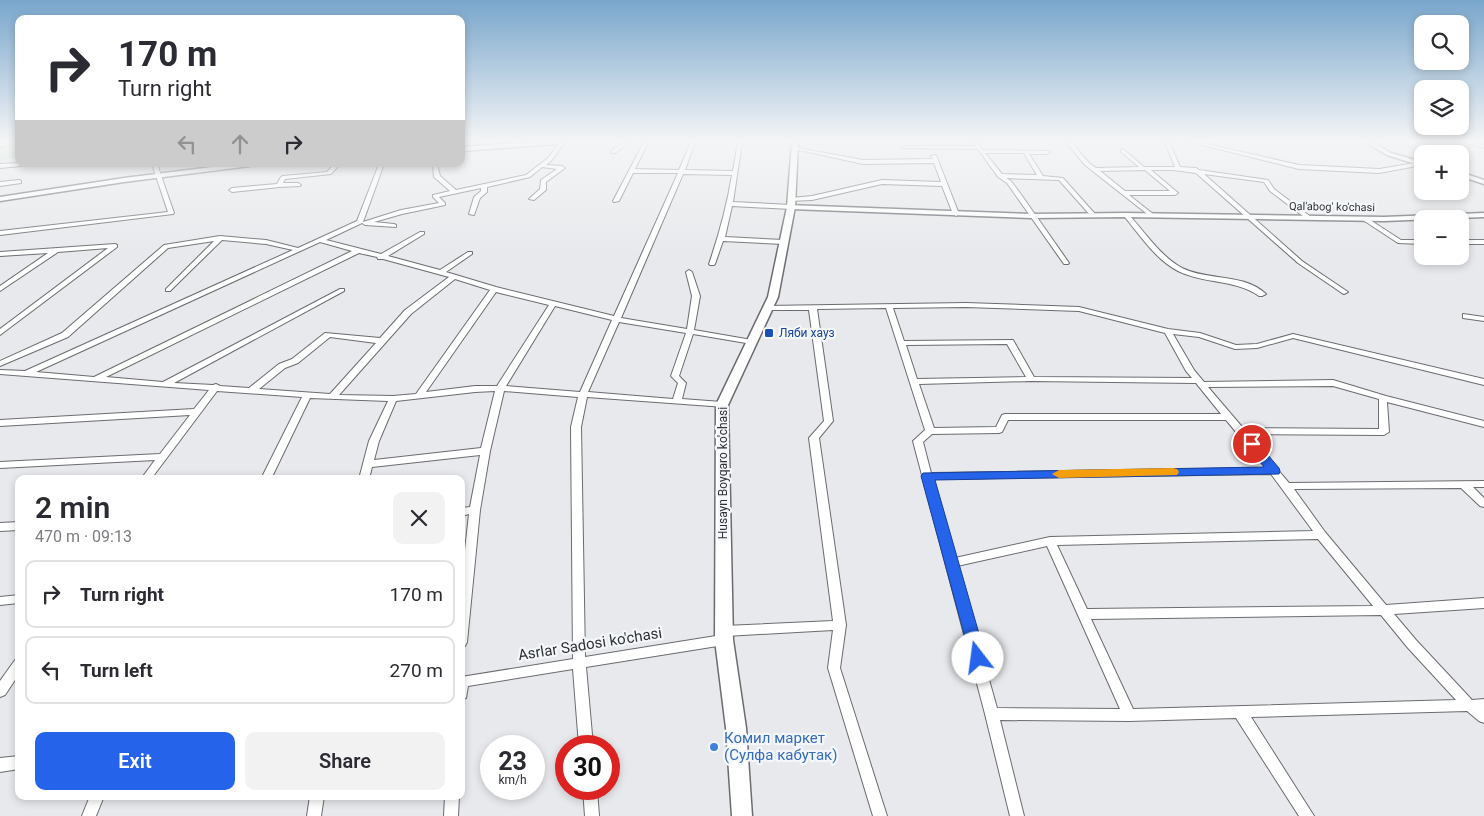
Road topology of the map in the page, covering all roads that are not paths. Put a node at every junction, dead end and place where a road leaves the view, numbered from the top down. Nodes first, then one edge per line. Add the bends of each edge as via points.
1 (125, 180) edge
2 (160, 180) edge
3 (283, 180) edge
4 (376, 180) edge
5 (441, 180) edge
6 (510, 180) edge
7 (544, 180) edge
8 (626, 180) edge
9 (677, 180) edge
10 (734, 180) edge
11 (793, 180) edge
12 (943, 180) edge
13 (1004, 180) edge
14 (1062, 180) edge
15 (1108, 180) edge
16 (1159, 180) edge
17 (1207, 180) edge
18 (1260, 180) edge
19 (19, 182) dead end
20 (0, 184) edge
21 (945, 184) junction
22 (279, 185) junction
23 (298, 185) dead end
24 (484, 186) junction
25 (232, 190) dead end
26 (455, 192) junction
27 (1124, 193) junction
28 (0, 199) edge
29 (532, 199) dead end
30 (616, 201) dead end
31 (730, 204) junction
32 (791, 204) junction
33 (472, 214) dead end
34 (956, 214) junction
35 (1093, 215) junction
36 (1126, 215) junction
37 (1151, 215) junction
38 (1484, 215) edge
39 (1032, 216) junction
40 (1247, 216) junction
41 (1309, 218) junction
42 (1365, 219) junction
43 (363, 223) junction
44 (394, 226) dead end
45 (0, 233) edge
46 (422, 233) dead end
47 (220, 238) junction
48 (720, 238) junction
49 (322, 241) junction
50 (784, 242) junction
51 (1414, 242) edge
52 (1469, 242) edge
53 (1484, 242) edge
54 (56, 250) junction
55 (300, 250) junction
56 (356, 251) junction
57 (470, 253) dead end
58 (0, 254) edge
59 (380, 258) junction
60 (1066, 263) dead end
61 (712, 264) dead end
62 (441, 272) junction
63 (689, 272) dead end
64 (453, 276) junction
65 (0, 289) edge
66 (494, 289) junction
67 (168, 290) dead end
68 (342, 290) dead end
69 (1344, 292) dead end
70 (1262, 294) dead end
71 (553, 304) junction
72 (889, 306) junction
73 (768, 308) junction
74 (813, 309) junction
75 (1466, 316) dead end
76 (616, 319) junction
77 (1484, 319) edge
78 (1168, 331) junction
79 (0, 333) edge
80 (690, 333) junction
81 (382, 341) junction
82 (752, 342) junction
83 (901, 343) junction
84 (0, 364) edge
85 (0, 372) edge
86 (25, 374) junction
87 (1031, 379) junction
88 (94, 380) junction
89 (914, 382) junction
90 (1484, 382) edge
91 (1200, 383) junction
92 (165, 384) junction
93 (216, 387) junction
94 (500, 388) junction
95 (252, 390) junction
96 (582, 394) junction
97 (306, 395) junction
98 (419, 396) junction
99 (332, 397) junction
100 (1383, 398) junction
101 (393, 399) junction
102 (676, 402) junction
103 (722, 405) junction
104 (196, 412) junction
105 (1229, 417) junction
106 (0, 422) edge
107 (1484, 424) edge
108 (930, 431) junction
109 (1241, 431) junction
110 (485, 451) junction
111 (162, 457) junction
112 (367, 464) junction
113 (0, 465) edge
114 (1274, 471) junction
115 (149, 475) edge
116 (268, 475) edge
117 (365, 475) edge
118 (928, 476) junction
119 (1463, 484) junction
120 (1484, 484) edge
121 (1286, 486) junction
122 (1484, 504) edge
123 (475, 510) junction
124 (465, 511) edge
125 (15, 526) edge
126 (0, 527) edge
127 (1321, 535) junction
128 (1050, 540) junction
129 (952, 563) junction
130 (465, 579) edge
131 (15, 599) edge
132 (0, 601) edge
133 (1484, 603) edge
134 (1382, 610) junction
135 (1083, 614) junction
136 (840, 624) junction
137 (724, 635) junction
138 (579, 661) junction
139 (15, 670) edge
140 (465, 685) edge
141 (0, 691) edge
142 (1484, 705) edge
143 (1470, 706) junction
144 (1239, 711) junction
145 (992, 714) junction
146 (1129, 715) junction
147 (1484, 717) edge
148 (585, 735) edge
149 (15, 763) edge
150 (0, 765) edge
151 (95, 800) edge
152 (316, 800) edge
153 (452, 800) edge
154 (590, 800) edge
155 (89, 816) edge
156 (314, 816) edge
157 (451, 816) edge
158 (591, 816) edge
159 (742, 816) edge
160 (880, 816) edge
161 (1017, 816) edge
162 (1307, 816) edge

1 - 28 street
2 - 45 street via 171,213
3 - 22 street
4 - 43 street
5 - 26 street
6 - 24 street
7 - 29 street via 543,190
8 - 30 street
9 - 76 street
10 - 31 street
11 - 32 main road, Husayn Boyqaro ko'chasi
12 - 21 street
13 - 39 street
14 - 35 street
15 - 27 street
16 - 27 street via 1175,193
17 - 40 street
18 - 41 street via 1266,181 1272,190
19 - 20 street
21 - 32 street via 882,182
21 - 34 street
22 - 23 street
22 - 25 street
24 - 26 street
24 - 33 street
26 - 43 street via 435,196 443,204
27 - 37 street
31 - 32 street, Qal'abog' ko'chasi
31 - 48 street
32 - 34 street, Qal'abog' ko'chasi
32 - 50 main road, Husayn Boyqaro ko'chasi
34 - 39 street, Qal'abog' ko'chasi
35 - 36 street, Qal'abog' ko'chasi
35 - 39 street, Qal'abog' ko'chasi
36 - 37 street, Qal'abog' ko'chasi
36 - 70 street via 1180,270 1247,285
37 - 40 street, Qal'abog' ko'chasi
38 - 42 street, Qal'abog' ko'chasi
39 - 60 street
40 - 41 street, Qal'abog' ko'chasi
40 - 69 street via 1300,262
41 - 42 street, Qal'abog' ko'chasi
42 - 51 street via 1400,242
43 - 44 street
43 - 49 street
46 - 59 street
47 - 55 street via 266,242
47 - 67 street
47 - 84 street via 166,246 65,334
48 - 50 street
48 - 61 street
49 - 55 street
49 - 56 street
50 - 73 main road, Husayn Boyqaro ko'chasi
52 - 53 street
54 - 58 street
54 - 65 street
54 - 79 street via 116,246
55 - 86 street
56 - 59 street
56 - 88 street
57 - 62 street
59 - 62 street
62 - 64 street
63 - 80 street via 696,296
64 - 66 street
64 - 81 street via 408,312
66 - 71 street
66 - 98 street
68 - 92 street
71 - 76 street
71 - 94 street
72 - 74 street
72 - 78 street via 1079,309
72 - 83 street
73 - 74 street
73 - 82 main road, Husayn Boyqaro ko'chasi
74 - 136 street via 829,421 814,438
75 - 77 street
76 - 80 street
76 - 96 street
78 - 90 street via 1200,335 1235,347 1257,346 1294,336
78 - 91 street
80 - 82 street
80 - 102 street via 675,376 682,383
81 - 95 street via 328,335
81 - 99 street
82 - 103 main road, Husayn Boyqaro ko'chasi
83 - 87 street via 1010,342
83 - 89 street
85 - 86 street
86 - 88 street
87 - 89 street
87 - 91 street
88 - 92 street
89 - 108 street
91 - 100 street via 1333,383
91 - 105 street
92 - 93 street
93 - 95 street
93 - 104 street
94 - 96 street
94 - 98 street
94 - 110 street
95 - 97 street
96 - 102 street
96 - 138 street via 576,427
97 - 99 street
97 - 116 street
98 - 101 street
99 - 101 street
100 - 107 street
100 - 109 street via 1384,432
101 - 112 street
102 - 103 street
103 - 137 main road, Husayn Boyqaro ko'chasi
104 - 106 street
104 - 111 street
105 - 108 street via 1005,417 999,430
105 - 109 street
108 - 118 street via 918,442
109 - 114 street
110 - 112 street
110 - 123 street
111 - 113 street
111 - 115 street
112 - 117 street
114 - 118 street
114 - 121 street
118 - 129 street
119 - 120 street
119 - 121 street
119 - 122 street
121 - 127 street
123 - 124 street
123 - 130 street
125 - 126 street
127 - 128 street
127 - 134 street
128 - 129 street
128 - 135 street
129 - 145 street
131 - 132 street
133 - 134 street
134 - 135 street
134 - 143 street
135 - 146 street
136 - 137 street, Asrlar Sadosi ko'chasi
136 - 160 street via 834,668
137 - 138 street, Asrlar Sadosi ko'chasi
137 - 159 main road, Husayn Boyqaro ko'chasi via 736,728
138 - 140 street, Asrlar Sadosi ko'chasi
138 - 148 street
139 - 141 street
142 - 143 street
143 - 144 street
143 - 147 street
144 - 146 street
144 - 162 street
145 - 146 street
145 - 161 street
149 - 150 street
151 - 155 street
152 - 156 street
153 - 157 street
154 - 158 street

